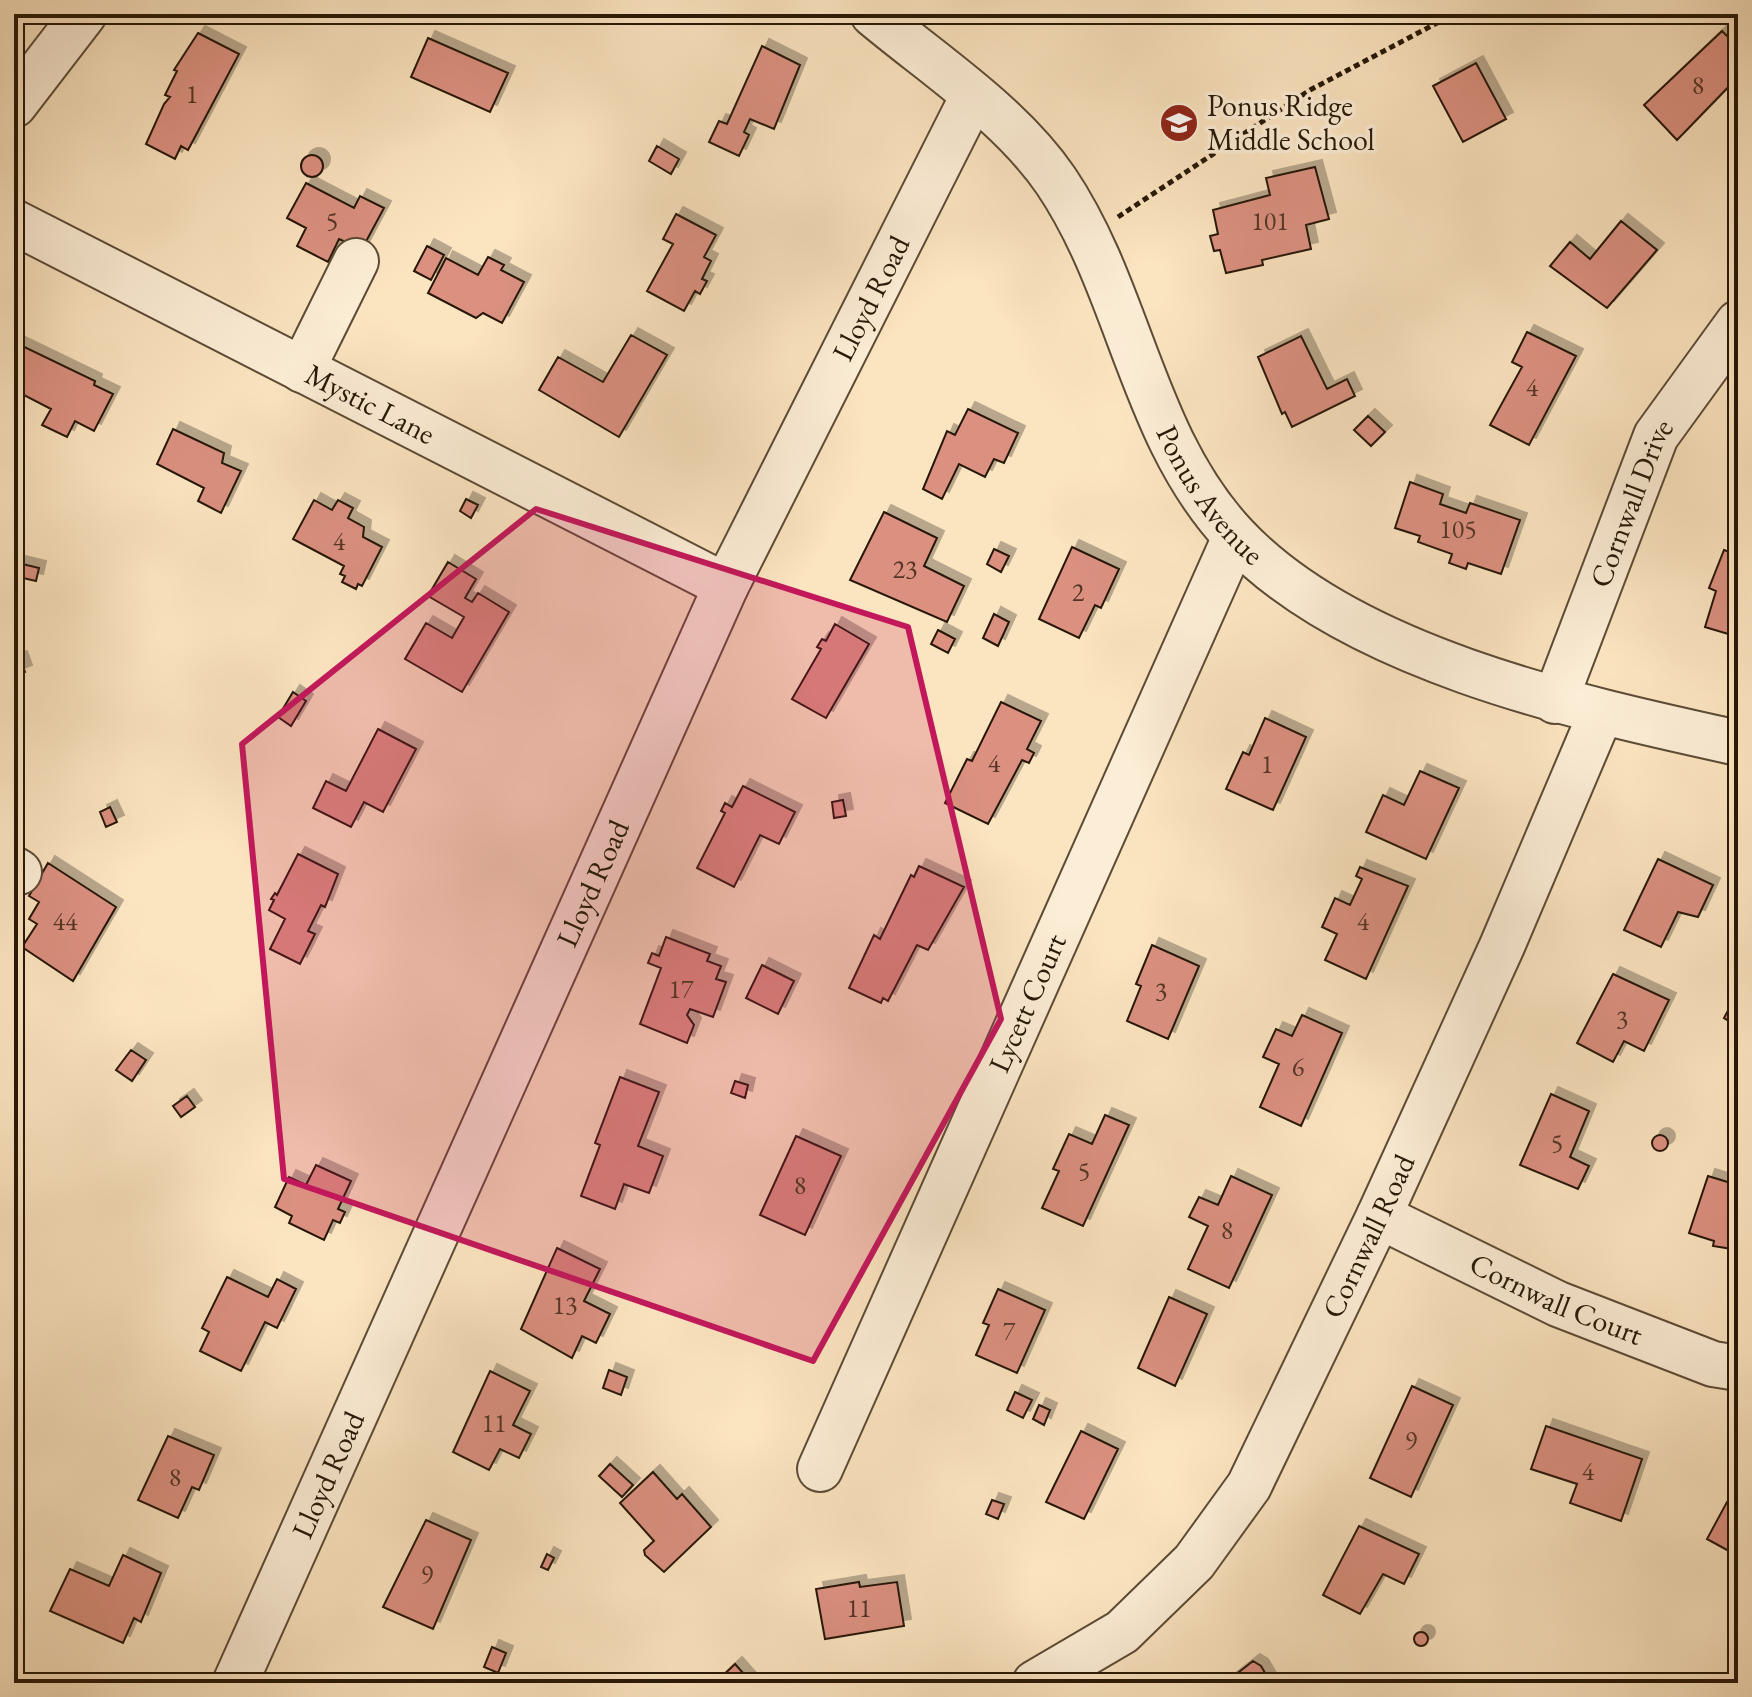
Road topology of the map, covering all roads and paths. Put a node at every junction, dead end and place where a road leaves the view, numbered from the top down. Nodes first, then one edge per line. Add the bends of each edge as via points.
1 (84, 14) edge
2 (873, 14) edge
3 (1454, 14) edge
4 (973, 96) junction
5 (14, 105) edge
6 (14, 222) edge
7 (1087, 238) junction
8 (356, 261) dead end
9 (1738, 323) edge
10 (302, 370) junction
11 (1235, 537) junction
12 (726, 586) junction
13 (1555, 701) junction
14 (1601, 713) junction
15 (1738, 743) edge
16 (1379, 1216) junction
17 (1738, 1368) edge
18 (820, 1469) dead end
19 (235, 1683) edge
20 (1035, 1683) edge

1 - 5 street
2 - 4 street, Ponus Avenue
3 - 7 path via 1310,90
4 - 7 street, Ponus Avenue via 1029,146 1057,182
4 - 12 street, Lloyd Road
6 - 10 street, Mystic Lane
7 - 11 street, Ponus Avenue via 1163,426 1195,486
8 - 10 street
9 - 13 street, Cornwall Drive via 1656,436
10 - 12 street, Mystic Lane
11 - 13 street, Ponus Avenue via 1288,583 1367,629
11 - 18 street, Lycett Court
12 - 19 street, Lloyd Road
13 - 14 street, Ponus Avenue
14 - 15 street, Ponus Avenue
14 - 16 street, Cornwall Road
16 - 17 street, Cornwall Court via 1558,1304 1713,1364
16 - 20 street, Cornwall Road via 1249,1486 1194,1562 1122,1632

